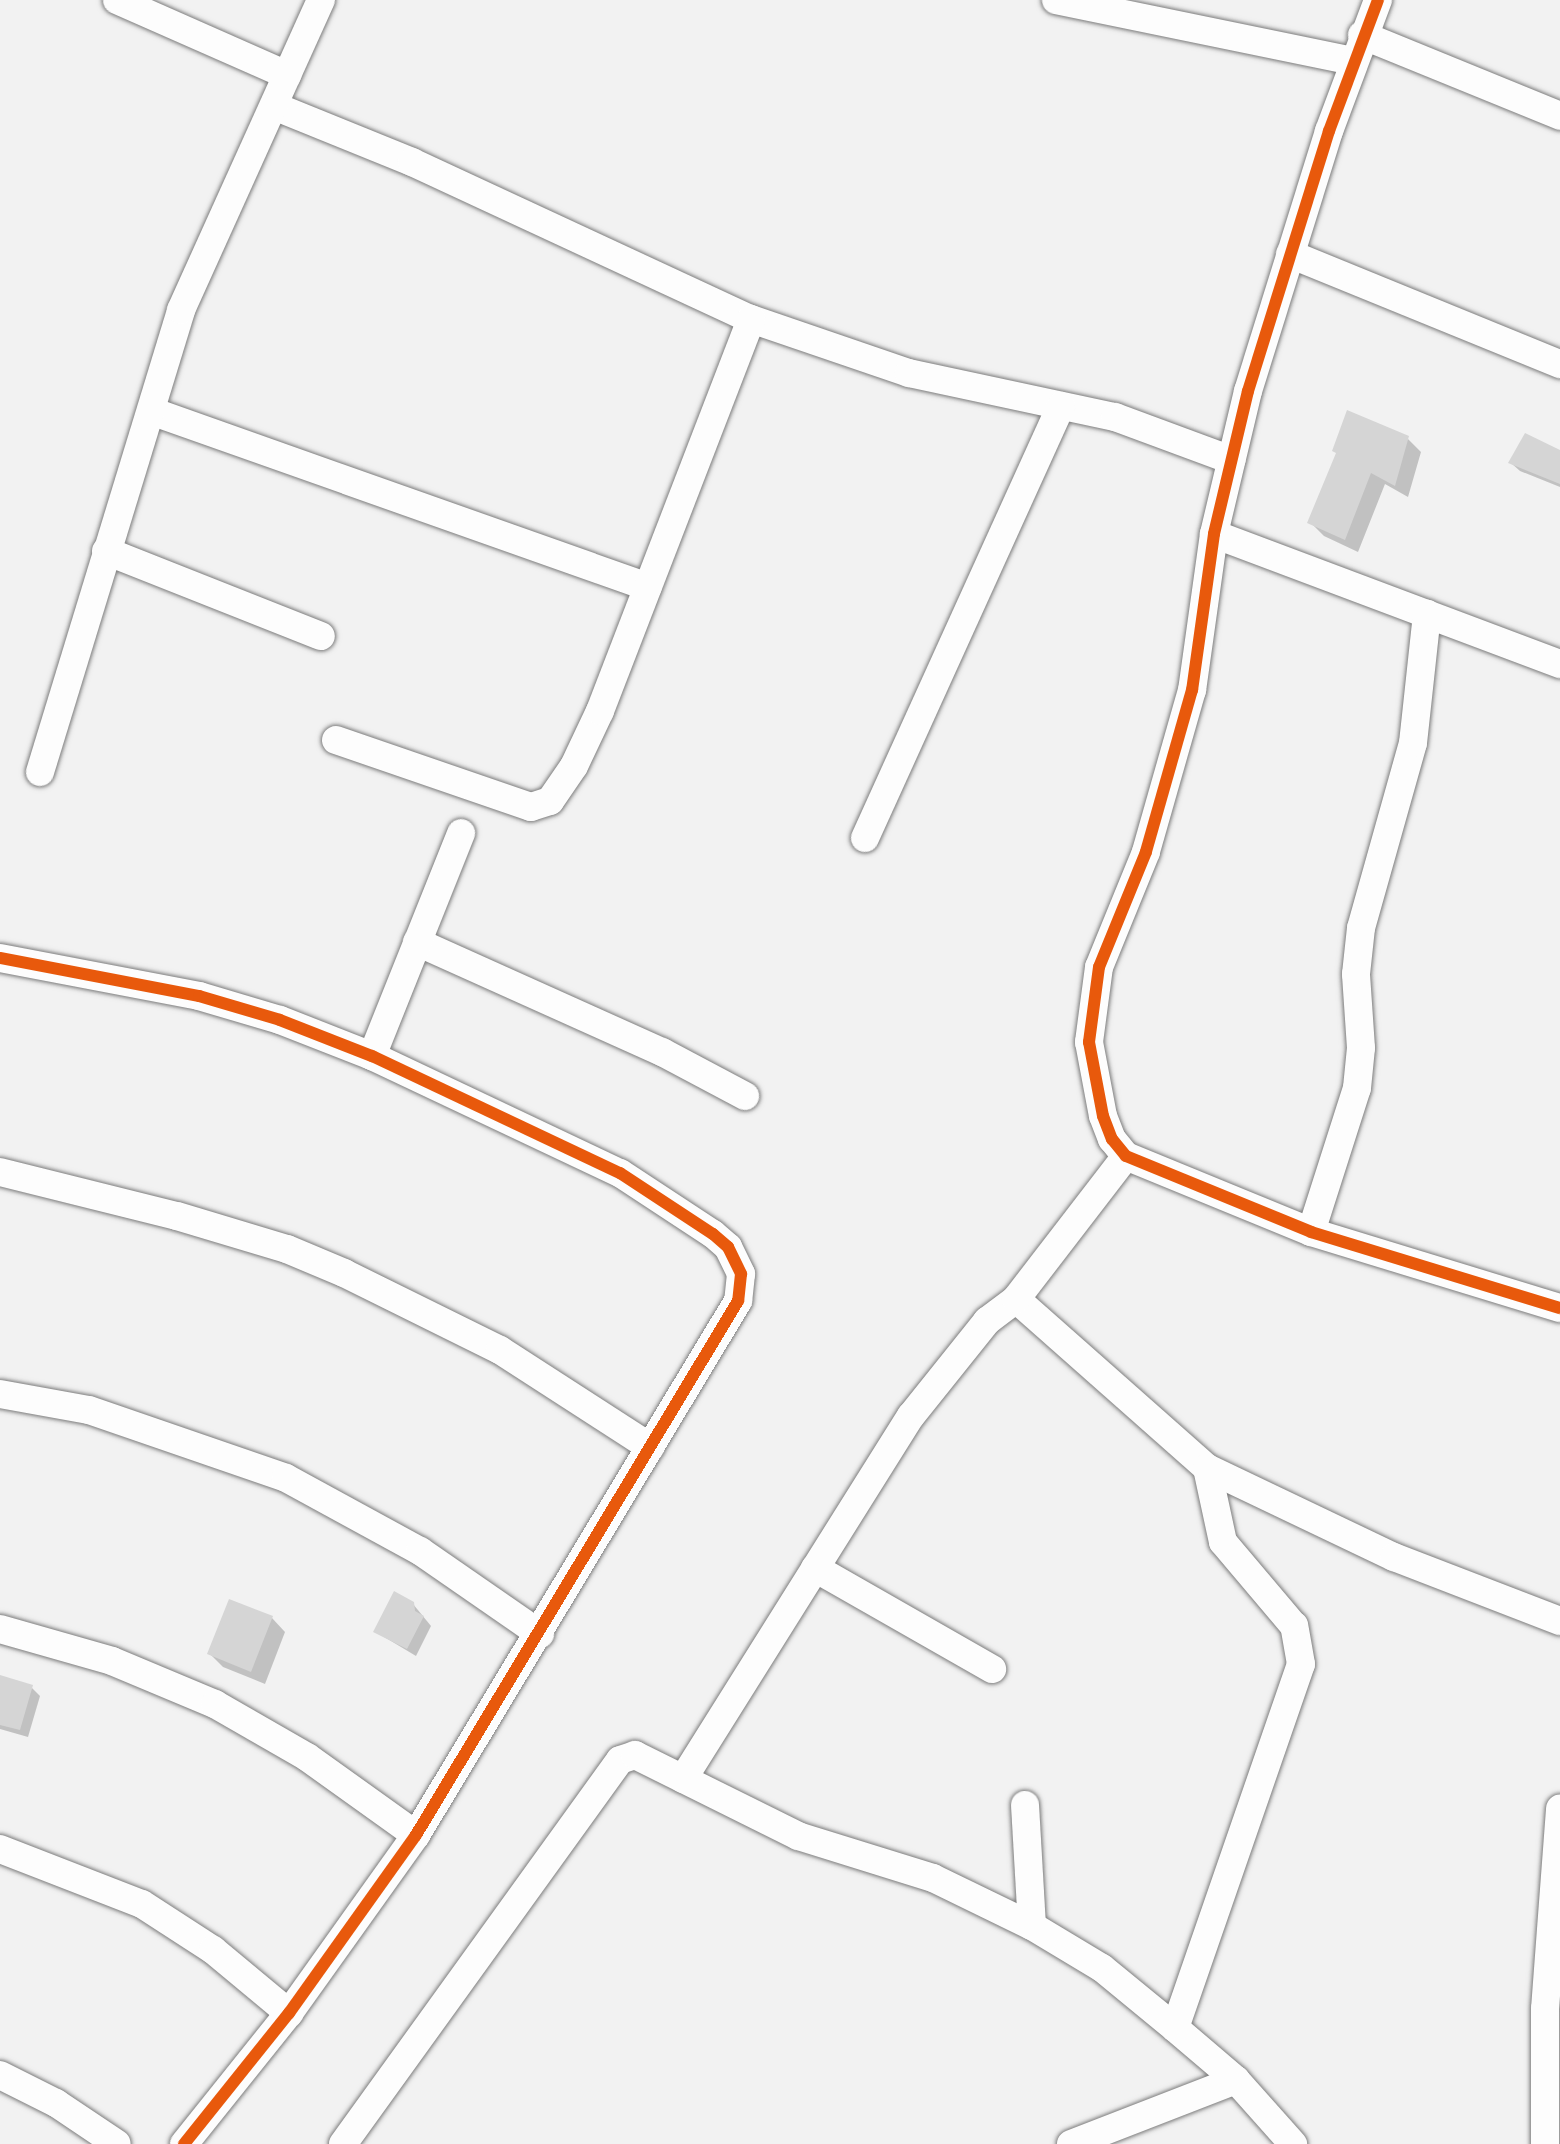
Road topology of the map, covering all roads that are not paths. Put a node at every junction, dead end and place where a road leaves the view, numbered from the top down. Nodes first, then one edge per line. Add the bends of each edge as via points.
1 (117, 0) edge
2 (320, 0) edge
3 (1056, 0) edge
4 (1378, 0) edge
5 (1174, 11) edge
6 (1358, 48) junction
7 (287, 75) junction
8 (274, 106) junction
9 (1560, 116) edge
10 (1290, 254) junction
11 (751, 319) junction
12 (1560, 364) edge
13 (1061, 406) junction
14 (151, 411) junction
15 (1231, 460) junction
16 (1214, 534) junction
17 (106, 551) junction
18 (648, 587) junction
19 (1426, 614) junction
20 (321, 636) dead end
21 (1560, 664) edge
22 (336, 740) dead end
23 (40, 772) dead end
24 (460, 832) dead end
25 (866, 838) dead end
26 (417, 942) junction
27 (0, 958) edge
28 (372, 1056) junction
29 (746, 1096) dead end
30 (1126, 1156) junction
31 (0, 1172) edge
32 (1311, 1232) junction
33 (1016, 1300) junction
34 (1560, 1308) edge
35 (0, 1394) edge
36 (650, 1447) junction
37 (1206, 1468) junction
38 (816, 1568) junction
39 (1560, 1621) edge
40 (0, 1629) edge
41 (540, 1634) junction
42 (992, 1669) dead end
43 (682, 1779) junction
44 (1025, 1806) dead end
45 (1560, 1810) edge
46 (416, 1835) junction
47 (0, 1849) edge
48 (1032, 1926) junction
49 (289, 2013) junction
50 (1175, 2028) junction
51 (0, 2074) edge
52 (1236, 2080) junction
53 (117, 2144) edge
54 (184, 2144) edge
55 (343, 2144) edge
56 (1071, 2144) edge
57 (1293, 2144) edge
58 (1545, 2144) edge

1 - 7 street
2 - 7 street
3 - 5 street
4 - 6 street
5 - 6 street
6 - 9 street
6 - 10 street
7 - 8 street
8 - 11 street via 412,162
8 - 14 street via 181,310
10 - 12 street
10 - 15 street
11 - 13 street via 909,373
11 - 18 street
13 - 15 street via 1116,417
13 - 25 street
14 - 17 street
14 - 18 street
15 - 16 street
16 - 19 street
16 - 30 street via 1192,690 1168,782 1099,967 1091,1006 1094,1080 1112,1138
17 - 20 street
17 - 23 street
18 - 22 street via 600,711 550,802 531,807
19 - 21 street
19 - 32 street via 1413,743 1361,928 1357,1088
24 - 26 street
26 - 28 street
26 - 29 street
27 - 28 street via 199,996
28 - 36 street via 620,1173 728,1247 741,1274 738,1300
30 - 32 street
30 - 33 street
31 - 36 street via 176,1216 344,1273 500,1350
32 - 34 street
33 - 37 street
33 - 38 street via 987,1322 938,1379
35 - 41 street via 121,1420 286,1478 420,1551
36 - 41 street
37 - 39 street via 1394,1556
37 - 50 street via 1224,1542 1294,1626 1301,1664
38 - 42 street
38 - 43 street
40 - 46 street via 112,1661 214,1704 307,1757
41 - 46 street
43 - 48 street via 798,1836 933,1878
43 - 55 street via 635,1756 620,1760
44 - 48 street
45 - 58 street via 1545,2008
46 - 49 street
47 - 49 street via 142,1904 213,1950
48 - 50 street via 1102,1968
49 - 54 street
50 - 52 street
51 - 53 street
52 - 56 street
52 - 57 street

